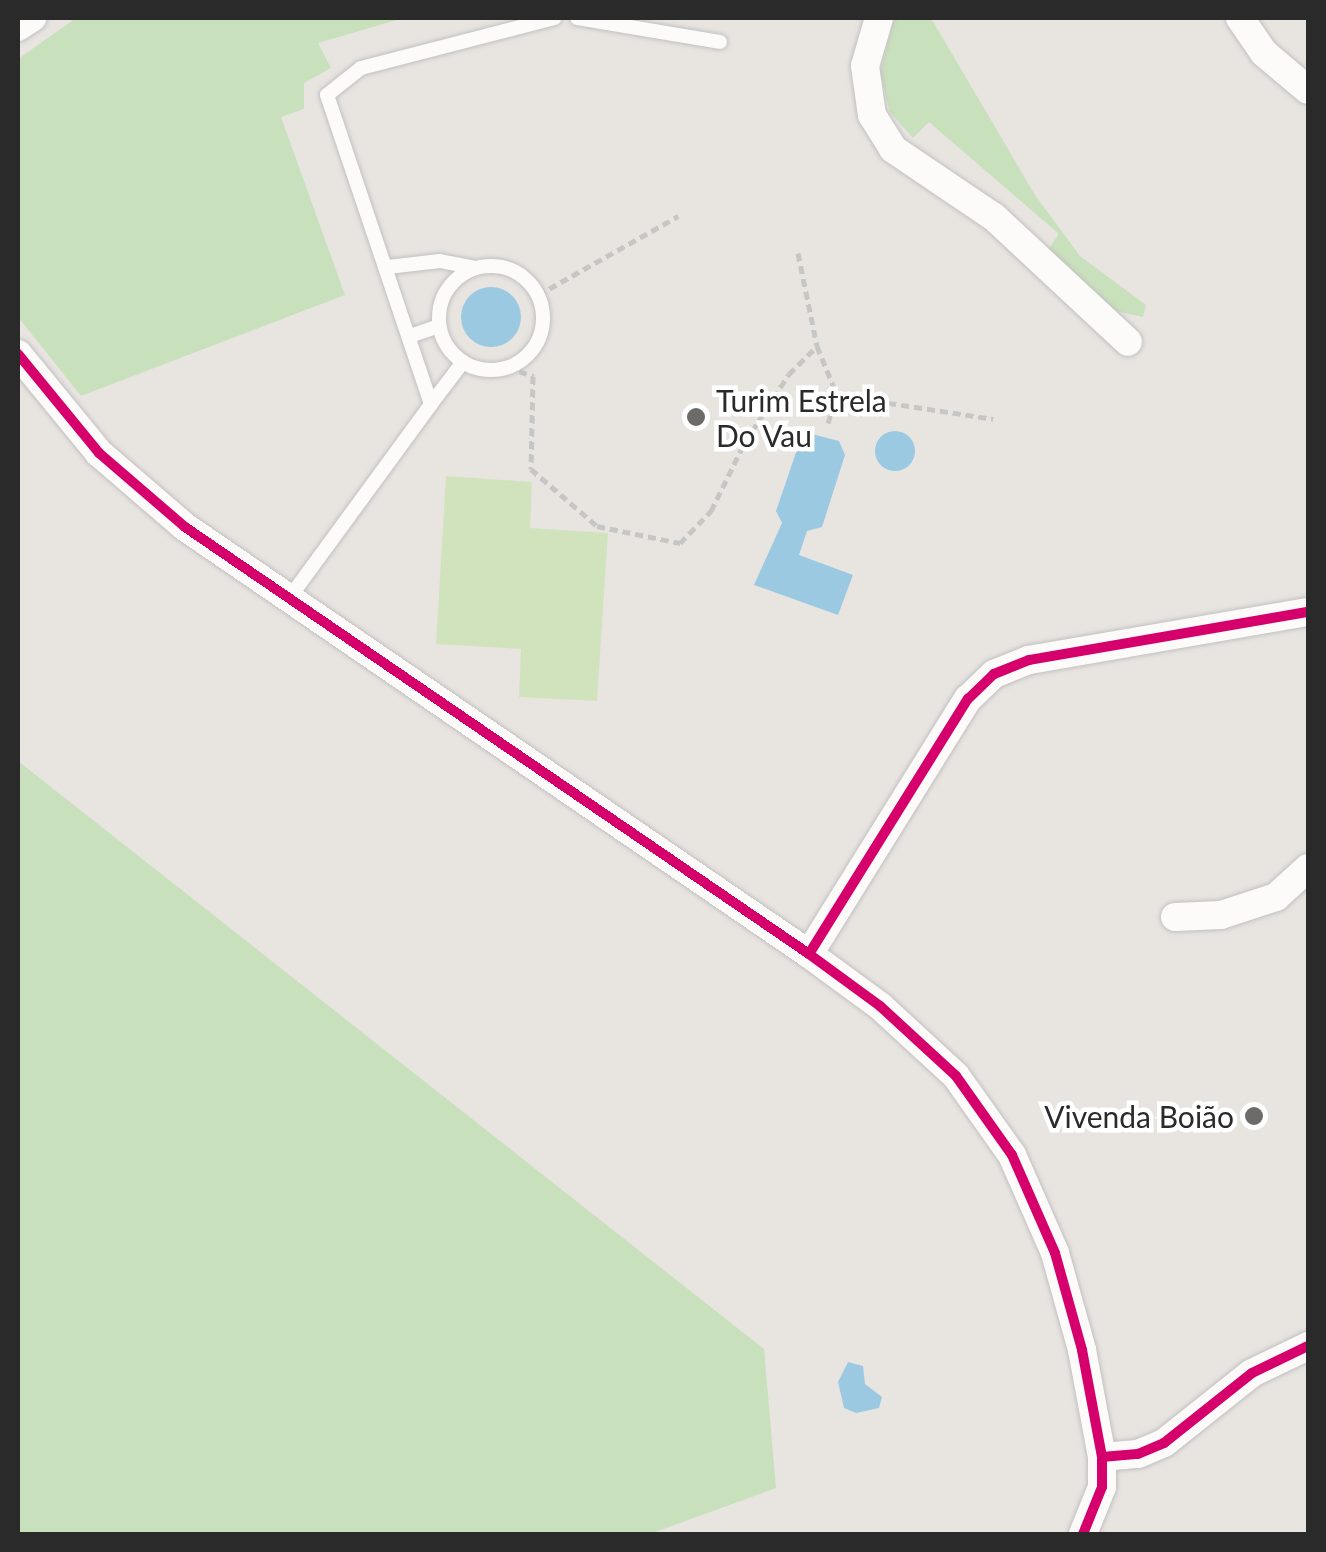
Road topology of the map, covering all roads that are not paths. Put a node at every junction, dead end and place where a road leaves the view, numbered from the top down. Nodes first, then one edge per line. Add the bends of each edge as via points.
1 (32, 18) edge
2 (555, 18) edge
3 (576, 18) edge
4 (879, 18) edge
5 (1240, 18) edge
6 (18, 26) edge
7 (720, 42) dead end
8 (1308, 90) edge
9 (388, 267) junction
10 (476, 268) junction
11 (439, 326) junction
12 (410, 336) junction
13 (1128, 342) dead end
14 (18, 354) edge
15 (463, 362) junction
16 (431, 404) junction
17 (290, 596) junction
18 (1308, 612) edge
19 (1308, 868) edge
20 (1175, 918) dead end
21 (809, 954) junction
22 (1308, 1346) edge
23 (1102, 1457) junction
24 (1083, 1529) edge

1 - 6 street
2 - 9 lane via 361,68 327,95
3 - 7 lane
4 - 13 street via 865,66 872,115 894,148 994,218
5 - 8 street via 1264,52
9 - 10 lane via 440,261
9 - 12 lane
10 - 11 lane via 443,297
10 - 15 lane via 505,267 530,283 543,310 539,339 506,367
11 - 12 lane
11 - 15 lane
12 - 16 lane
14 - 17 street via 99,454 185,527
15 - 16 lane
16 - 17 lane
17 - 21 street
18 - 21 street via 1029,660 994,674 968,699
19 - 20 street via 1276,897 1221,916
21 - 23 street via 880,1006 956,1076 1012,1155 1054,1253 1082,1350
22 - 23 street via 1252,1373 1164,1443 1138,1454
23 - 24 street via 1102,1487

